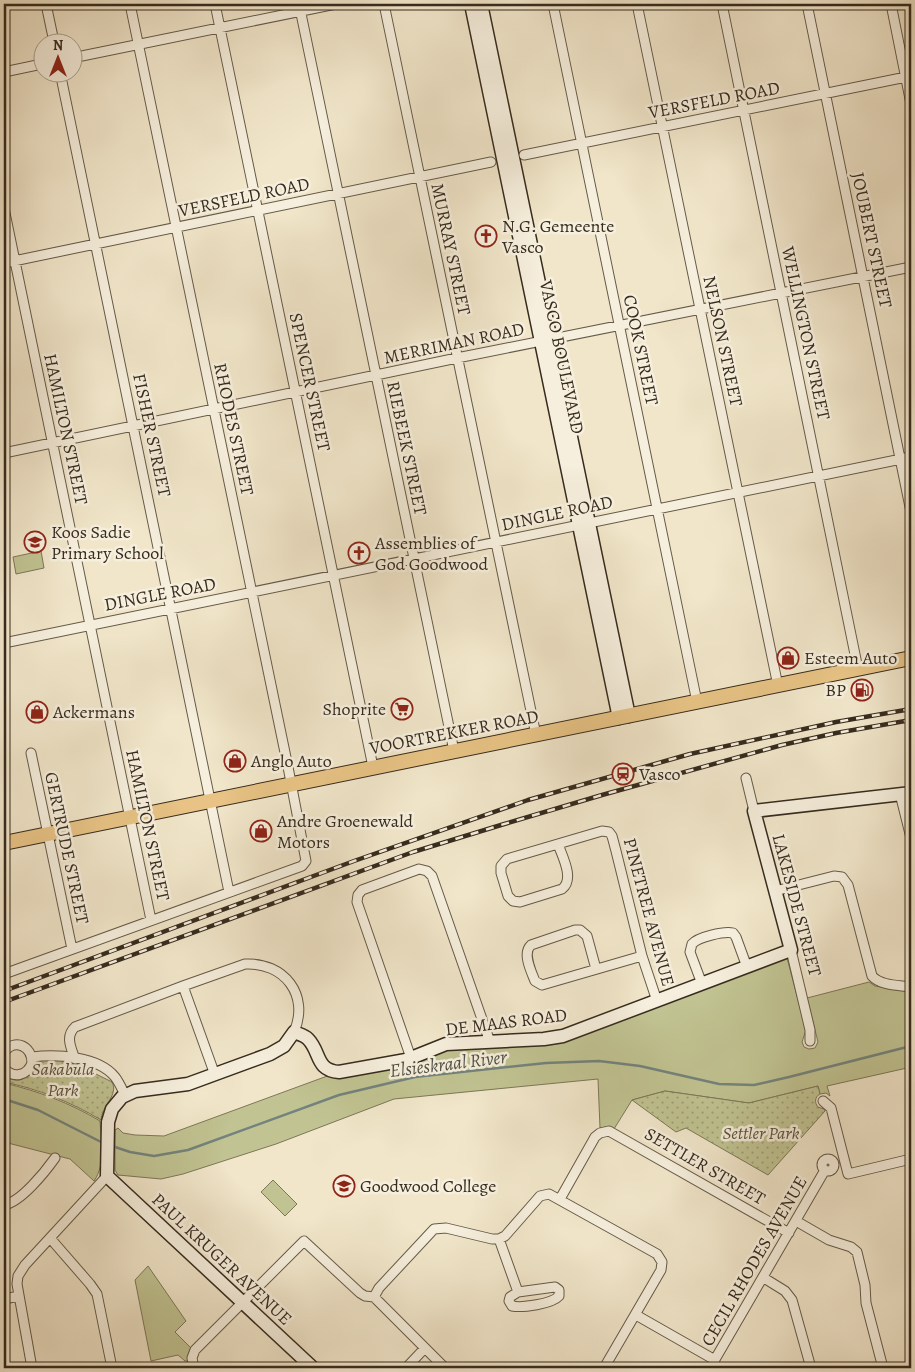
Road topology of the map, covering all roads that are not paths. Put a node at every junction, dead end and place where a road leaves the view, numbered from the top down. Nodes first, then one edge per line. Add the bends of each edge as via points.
1 (46, 4) edge
2 (130, 4) edge
3 (214, 4) edge
4 (336, 4) edge
5 (384, 4) edge
6 (471, 4) edge
7 (481, 4) edge
8 (553, 4) edge
9 (637, 4) edge
10 (722, 4) edge
11 (807, 4) edge
12 (891, 4) edge
13 (300, 7) edge
14 (220, 28) junction
15 (52, 32) edge
16 (138, 44) junction
17 (82, 56) edge
18 (32, 66) edge
19 (4, 72) edge
20 (909, 77) edge
21 (62, 82) edge
22 (826, 94) junction
23 (911, 104) edge
24 (744, 111) junction
25 (663, 127) junction
26 (582, 143) junction
27 (524, 155) dead end
28 (492, 162) dead end
29 (419, 177) junction
30 (338, 194) junction
31 (4, 208) edge
32 (257, 211) junction
33 (176, 227) junction
34 (96, 244) junction
35 (15, 260) junction
36 (4, 262) edge
37 (911, 267) edge
38 (862, 276) junction
39 (782, 293) junction
40 (700, 310) junction
41 (619, 326) junction
42 (545, 341) junction
43 (457, 358) junction
44 (376, 376) junction
45 (295, 392) junction
46 (214, 410) junction
47 (133, 426) junction
48 (52, 443) junction
49 (4, 453) edge
50 (911, 457) edge
51 (900, 459) junction
52 (819, 476) junction
53 (738, 492) junction
54 (657, 509) junction
55 (911, 512) edge
56 (583, 524) junction
57 (495, 542) junction
58 (413, 558) junction
59 (333, 575) junction
60 (252, 592) junction
61 (172, 609) junction
62 (90, 624) junction
63 (4, 643) edge
64 (911, 649) edge
65 (911, 658) edge
66 (858, 665) junction
67 (777, 681) junction
68 (696, 698) junction
69 (623, 713) junction
70 (535, 730) junction
71 (453, 747) junction
72 (31, 753) dead end
73 (372, 763) junction
74 (746, 778) dead end
75 (291, 780) junction
76 (906, 794) edge
77 (210, 796) junction
78 (754, 811) junction
79 (129, 813) junction
80 (48, 829) junction
81 (4, 834) edge
82 (911, 838) edge
83 (4, 843) edge
84 (558, 844) junction
85 (775, 891) junction
86 (229, 892) junction
87 (151, 920) junction
88 (72, 949) junction
89 (790, 950) junction
90 (642, 956) junction
91 (747, 967) junction
92 (596, 969) junction
93 (4, 974) edge
94 (702, 984) junction
95 (183, 986) junction
96 (911, 987) edge
97 (657, 1001) junction
98 (294, 1032) junction
99 (810, 1041) dead end
100 (490, 1042) junction
101 (4, 1052) edge
102 (32, 1057) junction
103 (75, 1058) junction
104 (411, 1058) junction
105 (4, 1068) edge
106 (215, 1075) junction
107 (125, 1095) junction
108 (823, 1100) dead end
109 (55, 1158) dead end
110 (911, 1160) edge
111 (825, 1170) dead end
112 (108, 1176) junction
113 (560, 1199) junction
114 (4, 1205) edge
115 (796, 1221) junction
116 (789, 1233) junction
117 (50, 1238) junction
118 (499, 1239) junction
119 (764, 1278) junction
120 (518, 1292) junction
121 (19, 1296) junction
122 (374, 1297) junction
123 (4, 1299) edge
124 (242, 1302) junction
125 (636, 1315) junction
126 (424, 1349) junction
127 (715, 1360) junction
128 (193, 1365) edge
129 (32, 1368) edge
130 (112, 1368) edge
131 (313, 1368) edge
132 (406, 1368) edge
133 (445, 1368) edge
134 (604, 1368) edge
135 (710, 1368) edge
136 (811, 1368) edge
137 (883, 1368) edge

1 - 15 street
2 - 16 street, RHODES STREET
3 - 14 street, SPENCER STREET
4 - 13 street
5 - 29 street, MURRAY STREET
6 - 42 street, VASCO BOULEVARD
7 - 42 street, VASCO BOULEVARD
8 - 26 street, COOK STREET
9 - 25 street, NELSON STREET
10 - 24 street, WELLINGTON STREET
11 - 22 street, JOUBERT STREET
12 - 20 street
13 - 14 street
13 - 30 street, RIEBEEK STREET
14 - 16 street
14 - 32 street, SPENCER STREET
16 - 17 street
16 - 33 street, RHODES STREET
18 - 19 street
20 - 22 street, VERSFELD ROAD
20 - 23 street
21 - 34 street, FISHER STREET
22 - 24 street, VERSFELD ROAD
22 - 38 street, JOUBERT STREET
24 - 25 street, VERSFELD ROAD
24 - 39 street, WELLINGTON STREET
25 - 26 street, VERSFELD ROAD
25 - 40 street, NELSON STREET
26 - 27 street, VERSFELD ROAD
26 - 41 street, COOK STREET
28 - 29 street, VERSFELD ROAD
29 - 30 street, VERSFELD ROAD
29 - 43 street, MURRAY STREET
30 - 32 street, VERSFELD ROAD
30 - 44 street, RIEBEEK STREET
31 - 35 street, HAMILTON STREET
32 - 33 street, VERSFELD ROAD
32 - 45 street, SPENCER STREET
33 - 34 street, VERSFELD ROAD
33 - 46 street, RHODES STREET
34 - 35 street, VERSFELD ROAD
34 - 47 street, FISHER STREET
35 - 36 street, VERSFELD ROAD
35 - 48 street, HAMILTON STREET
37 - 38 street, MERRIMAN ROAD
38 - 39 street, MERRIMAN ROAD
38 - 51 street, JOUBERT STREET
39 - 40 street, MERRIMAN ROAD
39 - 52 street, WELLINGTON STREET
40 - 41 street, MERRIMAN ROAD
40 - 53 street, NELSON STREET
41 - 42 street, MERRIMAN ROAD
41 - 54 street, COOK STREET
42 - 43 street, MERRIMAN ROAD
42 - 56 street, VASCO BOULEVARD
43 - 44 street, MERRIMAN ROAD
43 - 57 street, MURRAY STREET
44 - 45 street, MERRIMAN ROAD
44 - 58 street, RIEBEEK STREET
45 - 46 street, MERRIMAN ROAD
45 - 59 street, SPENCER STREET
46 - 47 street, MERRIMAN ROAD
46 - 60 street, RHODES STREET
47 - 48 street, MERRIMAN ROAD
47 - 61 street, FISHER STREET
48 - 49 street, MERRIMAN ROAD
48 - 62 street, HAMILTON STREET
50 - 51 street, DINGLE ROAD
51 - 52 street, DINGLE ROAD
51 - 55 street, JOUBERT STREET
52 - 53 street, DINGLE ROAD
52 - 66 street, WELLINGTON STREET
53 - 54 street, DINGLE ROAD
53 - 67 street, NELSON STREET
54 - 56 street, DINGLE ROAD
54 - 68 street, COOK STREET
56 - 57 street, DINGLE ROAD
56 - 69 street, VASCO BOULEVARD
57 - 58 street, DINGLE ROAD
57 - 70 street, MURRAY STREET
58 - 59 street, DINGLE ROAD
58 - 71 street, RIEBEEK STREET
59 - 60 street, DINGLE ROAD
59 - 73 street, SPENCER STREET
60 - 61 street, DINGLE ROAD
60 - 75 street, RHODES STREET
61 - 62 street, DINGLE ROAD
61 - 77 street, FISHER STREET
62 - 63 street, DINGLE ROAD
62 - 79 street, HAMILTON STREET
64 - 66 main road, VOORTREKKER ROAD
65 - 66 main road, VOORTREKKER ROAD
66 - 67 main road, VOORTREKKER ROAD
67 - 68 main road, VOORTREKKER ROAD
68 - 69 main road, VOORTREKKER ROAD
69 - 70 main road, VOORTREKKER ROAD
70 - 71 main road, VOORTREKKER ROAD
71 - 73 main road, VOORTREKKER ROAD
72 - 80 street, GERTRUDE STREET
73 - 75 main road, VOORTREKKER ROAD
74 - 78 street, LAKESIDE STREET
75 - 77 main road, VOORTREKKER ROAD
75 - 86 street, RHODES STREET via 306,861 302,866
76 - 78 street
76 - 82 street
77 - 79 main road, VOORTREKKER ROAD
77 - 86 street, FISHER STREET
78 - 85 street, LAKESIDE STREET
79 - 80 main road, VOORTREKKER ROAD
79 - 87 street, HAMILTON STREET
80 - 81 main road, VOORTREKKER ROAD
80 - 83 main road, VOORTREKKER ROAD
80 - 88 street, GERTRUDE STREET
84 - 84 street via 568,873 566,886 520,902 510,899 501,873 504,861
84 - 90 street, PINETREE AVENUE via 602,831 609,832
85 - 89 street, LAKESIDE STREET
85 - 96 street via 834,876 842,877 848,885 872,976 882,982
86 - 87 street
87 - 88 street
88 - 93 street
89 - 91 street, DE MAAS ROAD
89 - 99 street, LAKESIDE STREET
90 - 92 street
90 - 97 street, PINETREE AVENUE
91 - 94 street, DE MAAS ROAD
91 - 94 street via 733,934 725,932 697,940 690,952
92 - 92 street via 539,985 533,976 527,949 580,930 587,936
94 - 97 street, DE MAAS ROAD
95 - 98 street via 245,964 264,965 283,976 294,989 299,1011
95 - 103 street via 75,1027 69,1038
95 - 106 street
97 - 100 street, DE MAAS ROAD via 563,1036
98 - 104 street, DE MAAS ROAD via 307,1038 323,1066 335,1072
98 - 106 street via 278,1051
100 - 104 street, DE MAAS ROAD via 446,1044
100 - 104 street via 432,876 419,870 362,890 357,902
101 - 102 street via 10,1046 21,1045
102 - 103 street
102 - 105 street via 30,1068 21,1075 9,1073
103 - 107 street via 96,1064 111,1073
106 - 107 street via 184,1085
107 - 112 street via 112,1109 108,1125
108 - 110 street via 831,1108 848,1174
109 - 114 street via 20,1198
111 - 115 street, CECIL RHODES AVENUE
112 - 117 street
112 - 124 street, PAUL KRUGER AVENUE
113 - 116 street, SETTLER STREET via 595,1137 609,1131
113 - 118 street via 547,1194 540,1196
113 - 125 street via 660,1258 661,1270
115 - 116 street, CECIL RHODES AVENUE
115 - 137 street via 857,1252
116 - 119 street, CECIL RHODES AVENUE
117 - 121 street via 20,1270
117 - 130 street via 97,1294
118 - 120 street
118 - 122 street via 437,1228
119 - 127 street, CECIL RHODES AVENUE
119 - 136 street via 785,1291 792,1300
120 - 120 street via 555,1287 560,1294 552,1301 512,1306 510,1296
121 - 123 street
121 - 129 street
122 - 124 street via 360,1293 306,1241
122 - 126 street
124 - 128 street via 195,1350
124 - 131 street, PAUL KRUGER AVENUE
125 - 127 street
125 - 134 street
126 - 132 street
126 - 133 street
127 - 135 street, CECIL RHODES AVENUE

